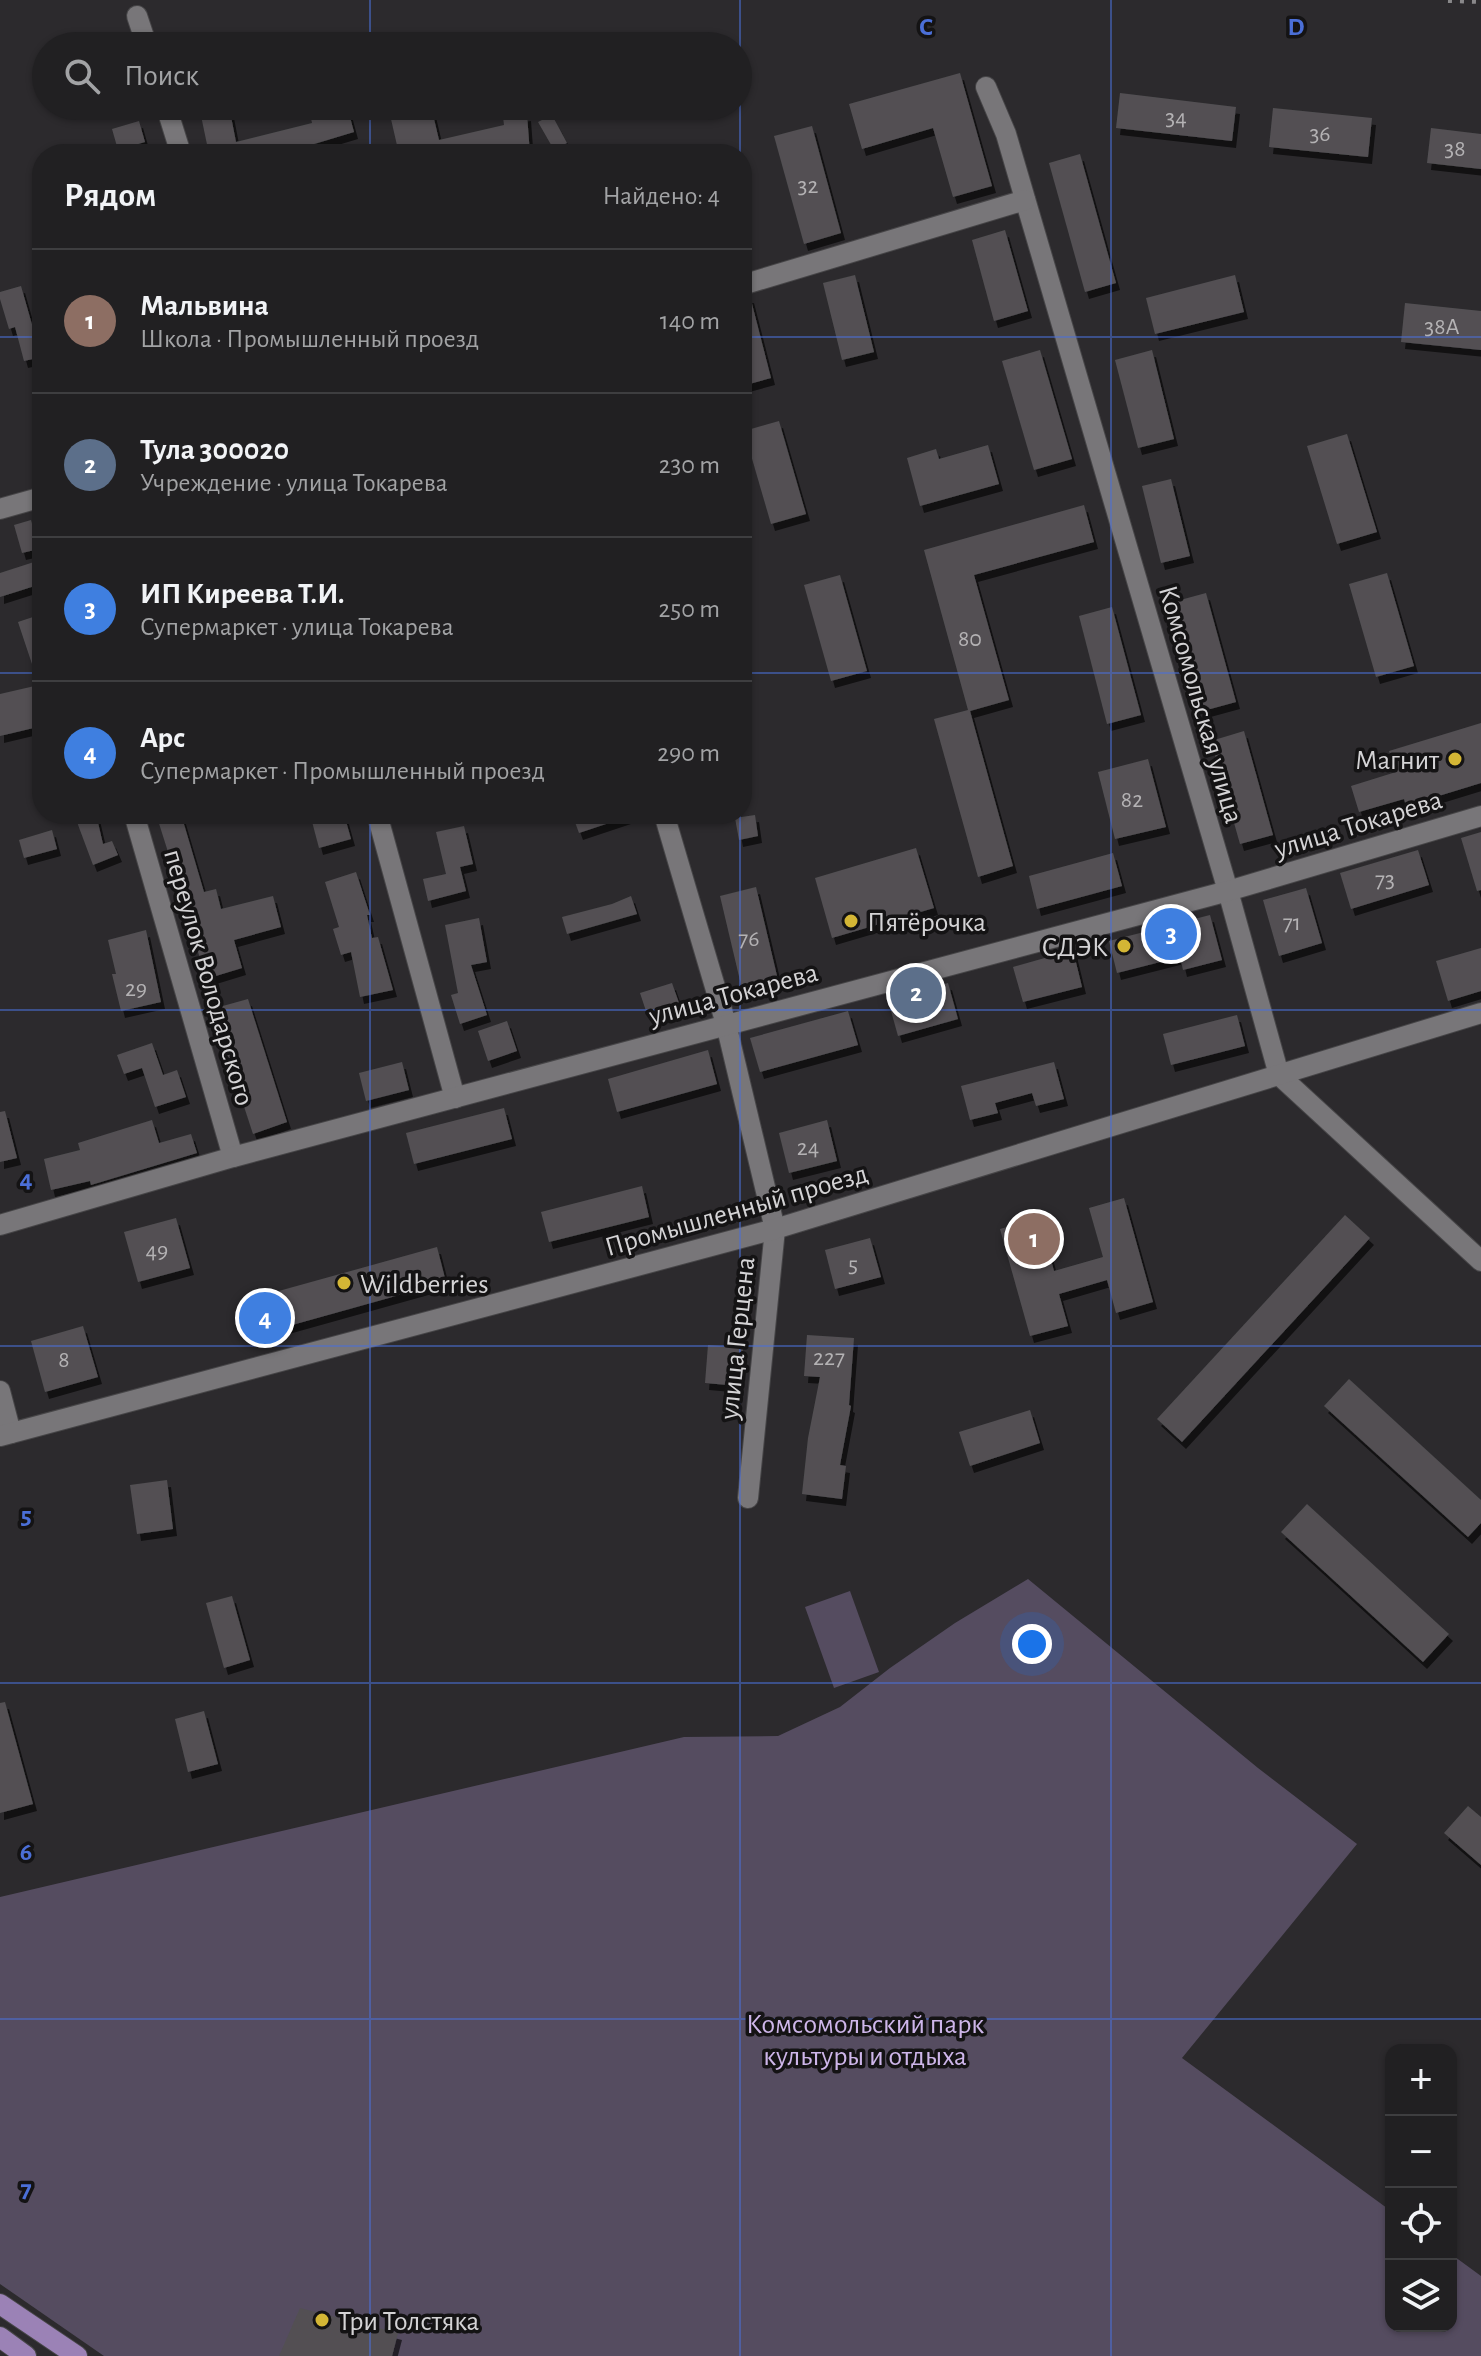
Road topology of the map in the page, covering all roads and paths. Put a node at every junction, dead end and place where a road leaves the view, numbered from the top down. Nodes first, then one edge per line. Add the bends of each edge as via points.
1 (137, 16) dead end
2 (142, 32) edge
3 (986, 87) dead end
4 (170, 120) edge
5 (178, 144) edge
6 (1025, 200) junction
7 (752, 282) edge
8 (32, 500) edge
9 (0, 509) edge
10 (1481, 816) edge
11 (137, 824) edge
12 (380, 824) edge
13 (667, 824) edge
14 (1228, 891) junction
15 (1481, 1013) edge
16 (726, 1024) junction
17 (1279, 1075) junction
18 (455, 1098) junction
19 (233, 1157) junction
20 (0, 1225) edge
21 (775, 1229) junction
22 (1481, 1261) edge
23 (0, 1391) edge
24 (6, 1435) edge
25 (748, 1498) dead end
26 (0, 2304) edge
27 (0, 2337) edge
28 (26, 2356) edge
29 (77, 2356) edge

1 - 2 street
3 - 6 street, Комсомольская улица
4 - 5 street
6 - 7 street
6 - 14 street, Комсомольская улица
8 - 9 street
10 - 14 street, улица Токарева
11 - 19 street, переулок Володарского
12 - 18 street
13 - 16 street, улица Герцена
14 - 16 street, улица Токарева
14 - 17 street, Комсомольская улица
15 - 17 street, Промышленный проезд
16 - 18 street, улица Токарева
16 - 21 street, улица Герцена
17 - 21 street, Промышленный проезд
17 - 22 street
18 - 19 street, улица Токарева
19 - 20 street, улица Токарева
21 - 24 street, Промышленный проезд
21 - 25 street, улица Герцена
23 - 24 street
26 - 29 main road
27 - 28 main road

